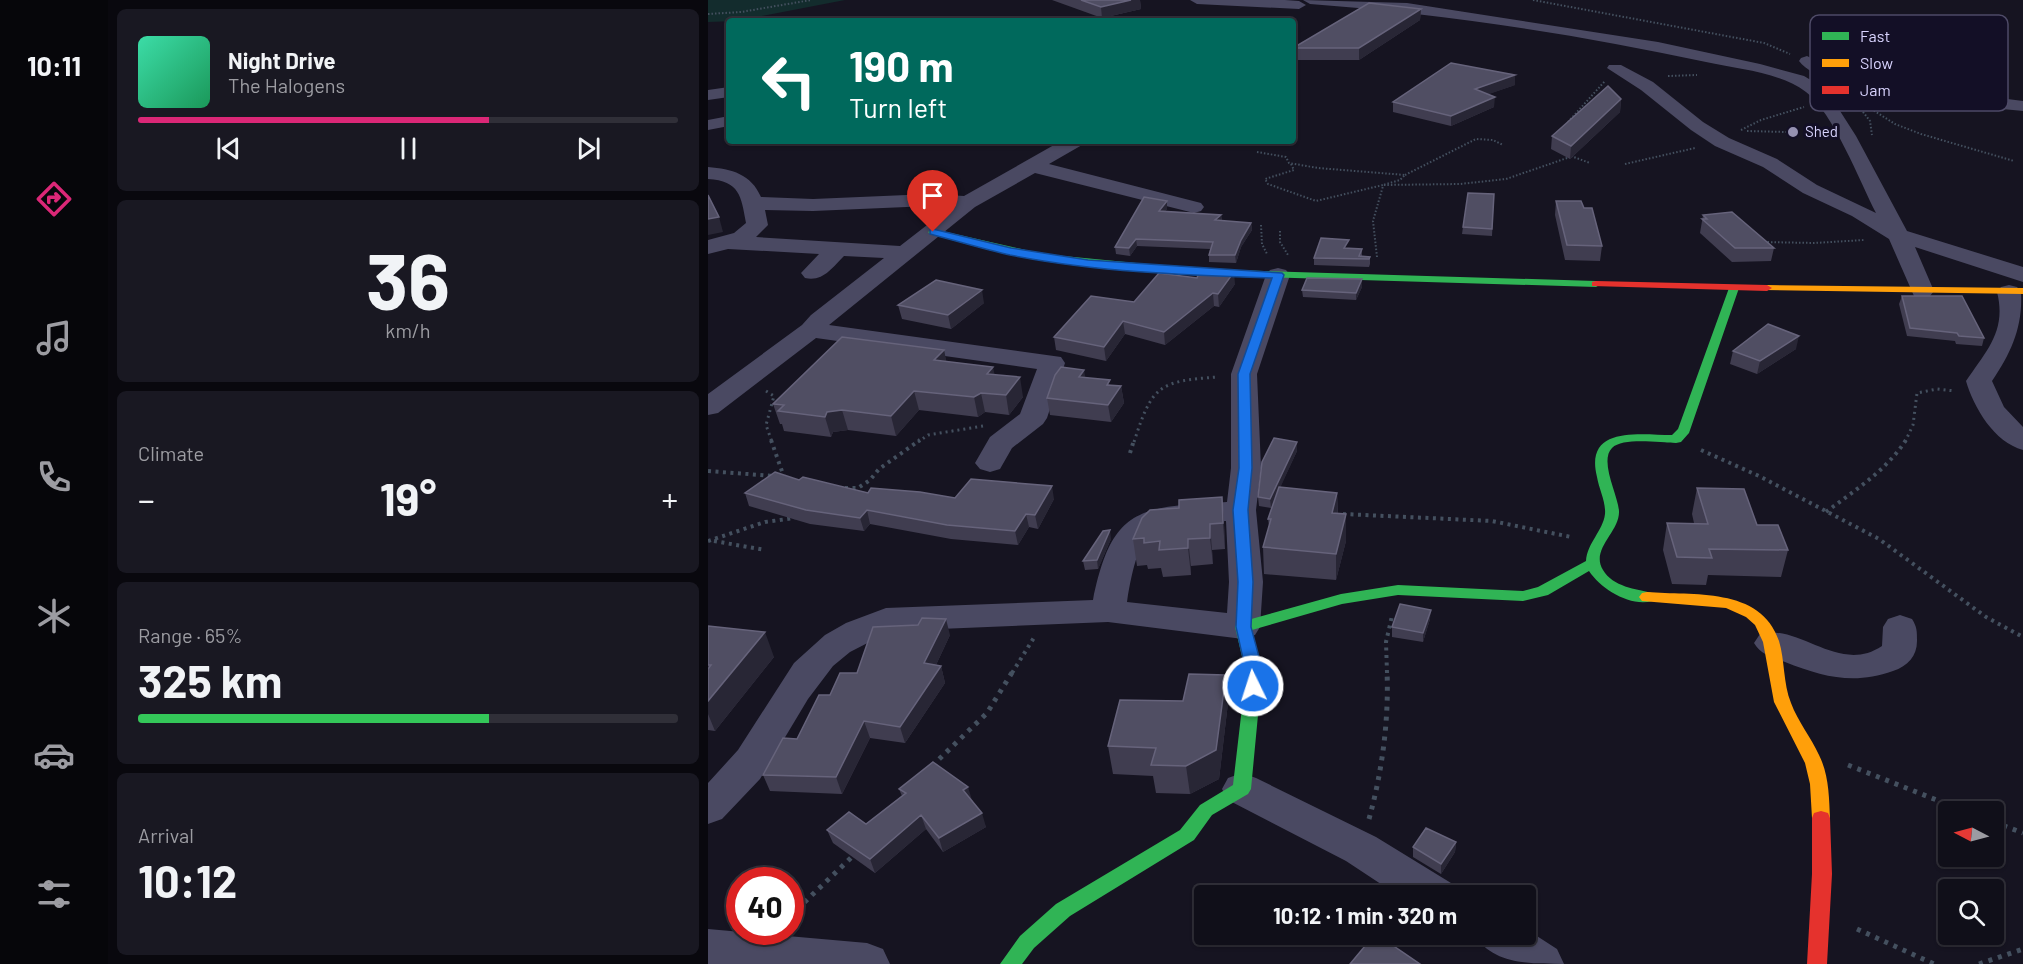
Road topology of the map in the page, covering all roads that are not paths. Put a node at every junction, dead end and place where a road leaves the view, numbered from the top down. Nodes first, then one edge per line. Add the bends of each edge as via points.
1 (1197, 0) edge
2 (1304, 2) edge
3 (1283, 18) edge
4 (1807, 61) road end
5 (1810, 64) edge
6 (1615, 68) road end
7 (1810, 87) edge
8 (726, 92) edge
9 (708, 95) edge
10 (2008, 104) edge
11 (2023, 106) edge
12 (1831, 111) edge
13 (726, 122) edge
14 (708, 125) edge
15 (1070, 144) edge
16 (1032, 166) junction
17 (708, 173) edge
18 (753, 203) junction
19 (968, 203) junction
20 (1194, 207) dead end
21 (933, 232) junction
22 (1898, 235) junction
23 (718, 244) edge
24 (838, 249) junction
25 (906, 254) junction
26 (813, 273) dead end
27 (1278, 275) junction
28 (2018, 286) edge
29 (1734, 288) junction
30 (1922, 291) junction
31 (811, 330) junction
32 (708, 407) edge
33 (2023, 441) edge
34 (990, 463) dead end
35 (1240, 510) junction
36 (1593, 563) junction
37 (1108, 611) junction
38 (1244, 627) junction
39 (1900, 627) dead end
40 (1772, 643) junction
41 (1242, 789) junction
42 (708, 808) edge
43 (1418, 885) edge
44 (1512, 945) edge
45 (708, 950) edge
46 (867, 964) edge
47 (1010, 964) edge
48 (1541, 964) edge
49 (1817, 964) edge

1 - 2 street
2 - 3 street
2 - 7 street via 1407,7 1701,56 1798,80
4 - 5 street
6 - 22 street via 1647,86 1722,142 1770,163 1810,189
8 - 9 street
10 - 11 street
12 - 22 street
13 - 14 street
15 - 16 street
16 - 19 street
16 - 20 street
17 - 18 street via 734,176 747,186
18 - 19 street
18 - 23 street via 757,225 742,238
19 - 21 street
21 - 25 street
21 - 27 street via 1011,252 1088,263
22 - 28 street
22 - 30 street
23 - 24 street
24 - 25 street
24 - 26 street
25 - 31 street
27 - 29 street
27 - 35 street via 1244,374 1246,468
28 - 30 street
28 - 33 street via 2014,329 1979,381 2001,422
29 - 30 street
29 - 36 street via 1689,419 1676,439 1619,440 1609,444 1602,454 1600,467 1612,515 1606,531 1595,543
31 - 32 street
31 - 34 street via 1052,363 1033,418 1000,443
35 - 37 street via 1161,518 1138,529 1120,560
35 - 38 street via 1246,582
36 - 38 street via 1543,591 1523,596 1398,590 1341,599
36 - 40 street via 1600,576 1614,587 1638,596 1736,606 1759,617 1768,628
37 - 38 street
37 - 42 street via 886,620 856,630 805,672 756,755
38 - 41 street via 1254,672
39 - 40 street via 1899,651 1871,667 1822,661
40 - 49 street via 1778,690 1787,717 1817,773 1823,854
41 - 43 street via 1361,849
41 - 47 street via 1206,810 1187,835 1063,910 1027,942
44 - 48 street
45 - 46 street

